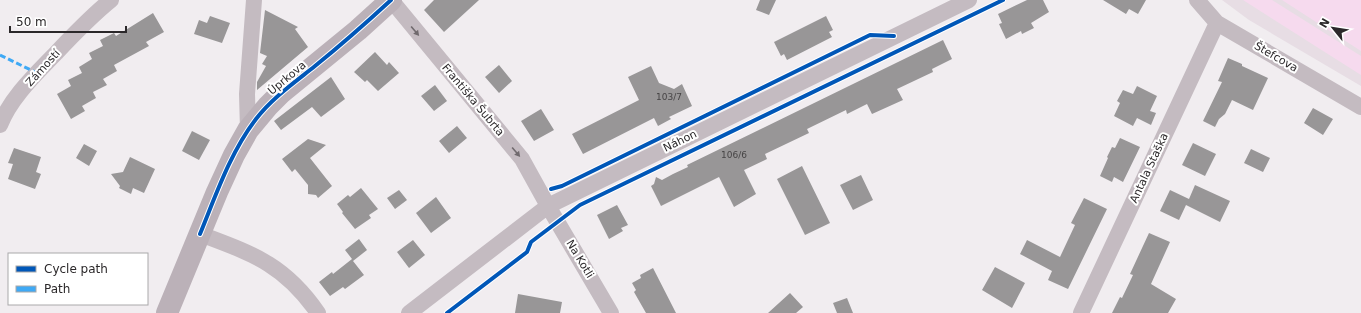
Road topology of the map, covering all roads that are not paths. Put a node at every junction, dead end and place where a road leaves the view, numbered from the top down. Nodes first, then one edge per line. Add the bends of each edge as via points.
1 (111, 0) edge
2 (254, 0) edge
3 (391, 0) edge
4 (969, 0) edge
5 (1197, 0) edge
6 (1217, 23) junction
7 (1361, 107) edge
8 (0, 125) edge
9 (248, 130) junction
10 (548, 206) junction
11 (200, 234) junction
12 (167, 313) edge
13 (318, 313) edge
14 (409, 313) edge
15 (611, 313) edge
16 (1081, 313) edge

1 - 8 street, Zámostí via 93,14 37,73 13,101
2 - 9 street via 247,94
3 - 9 street, Úprkova via 282,93
3 -> 10 street, Františka Šubrta via 522,160
4 - 10 street, Náhon
5 - 6 street, Štefcova
6 - 7 street, Štefcova
6 - 16 street, Antala Staška
9 - 11 street, Úprkova via 234,155
10 - 14 street, Náhon
10 - 15 street, Na Kotli
11 - 12 street, Úprkova
11 - 13 street via 276,268 302,291

